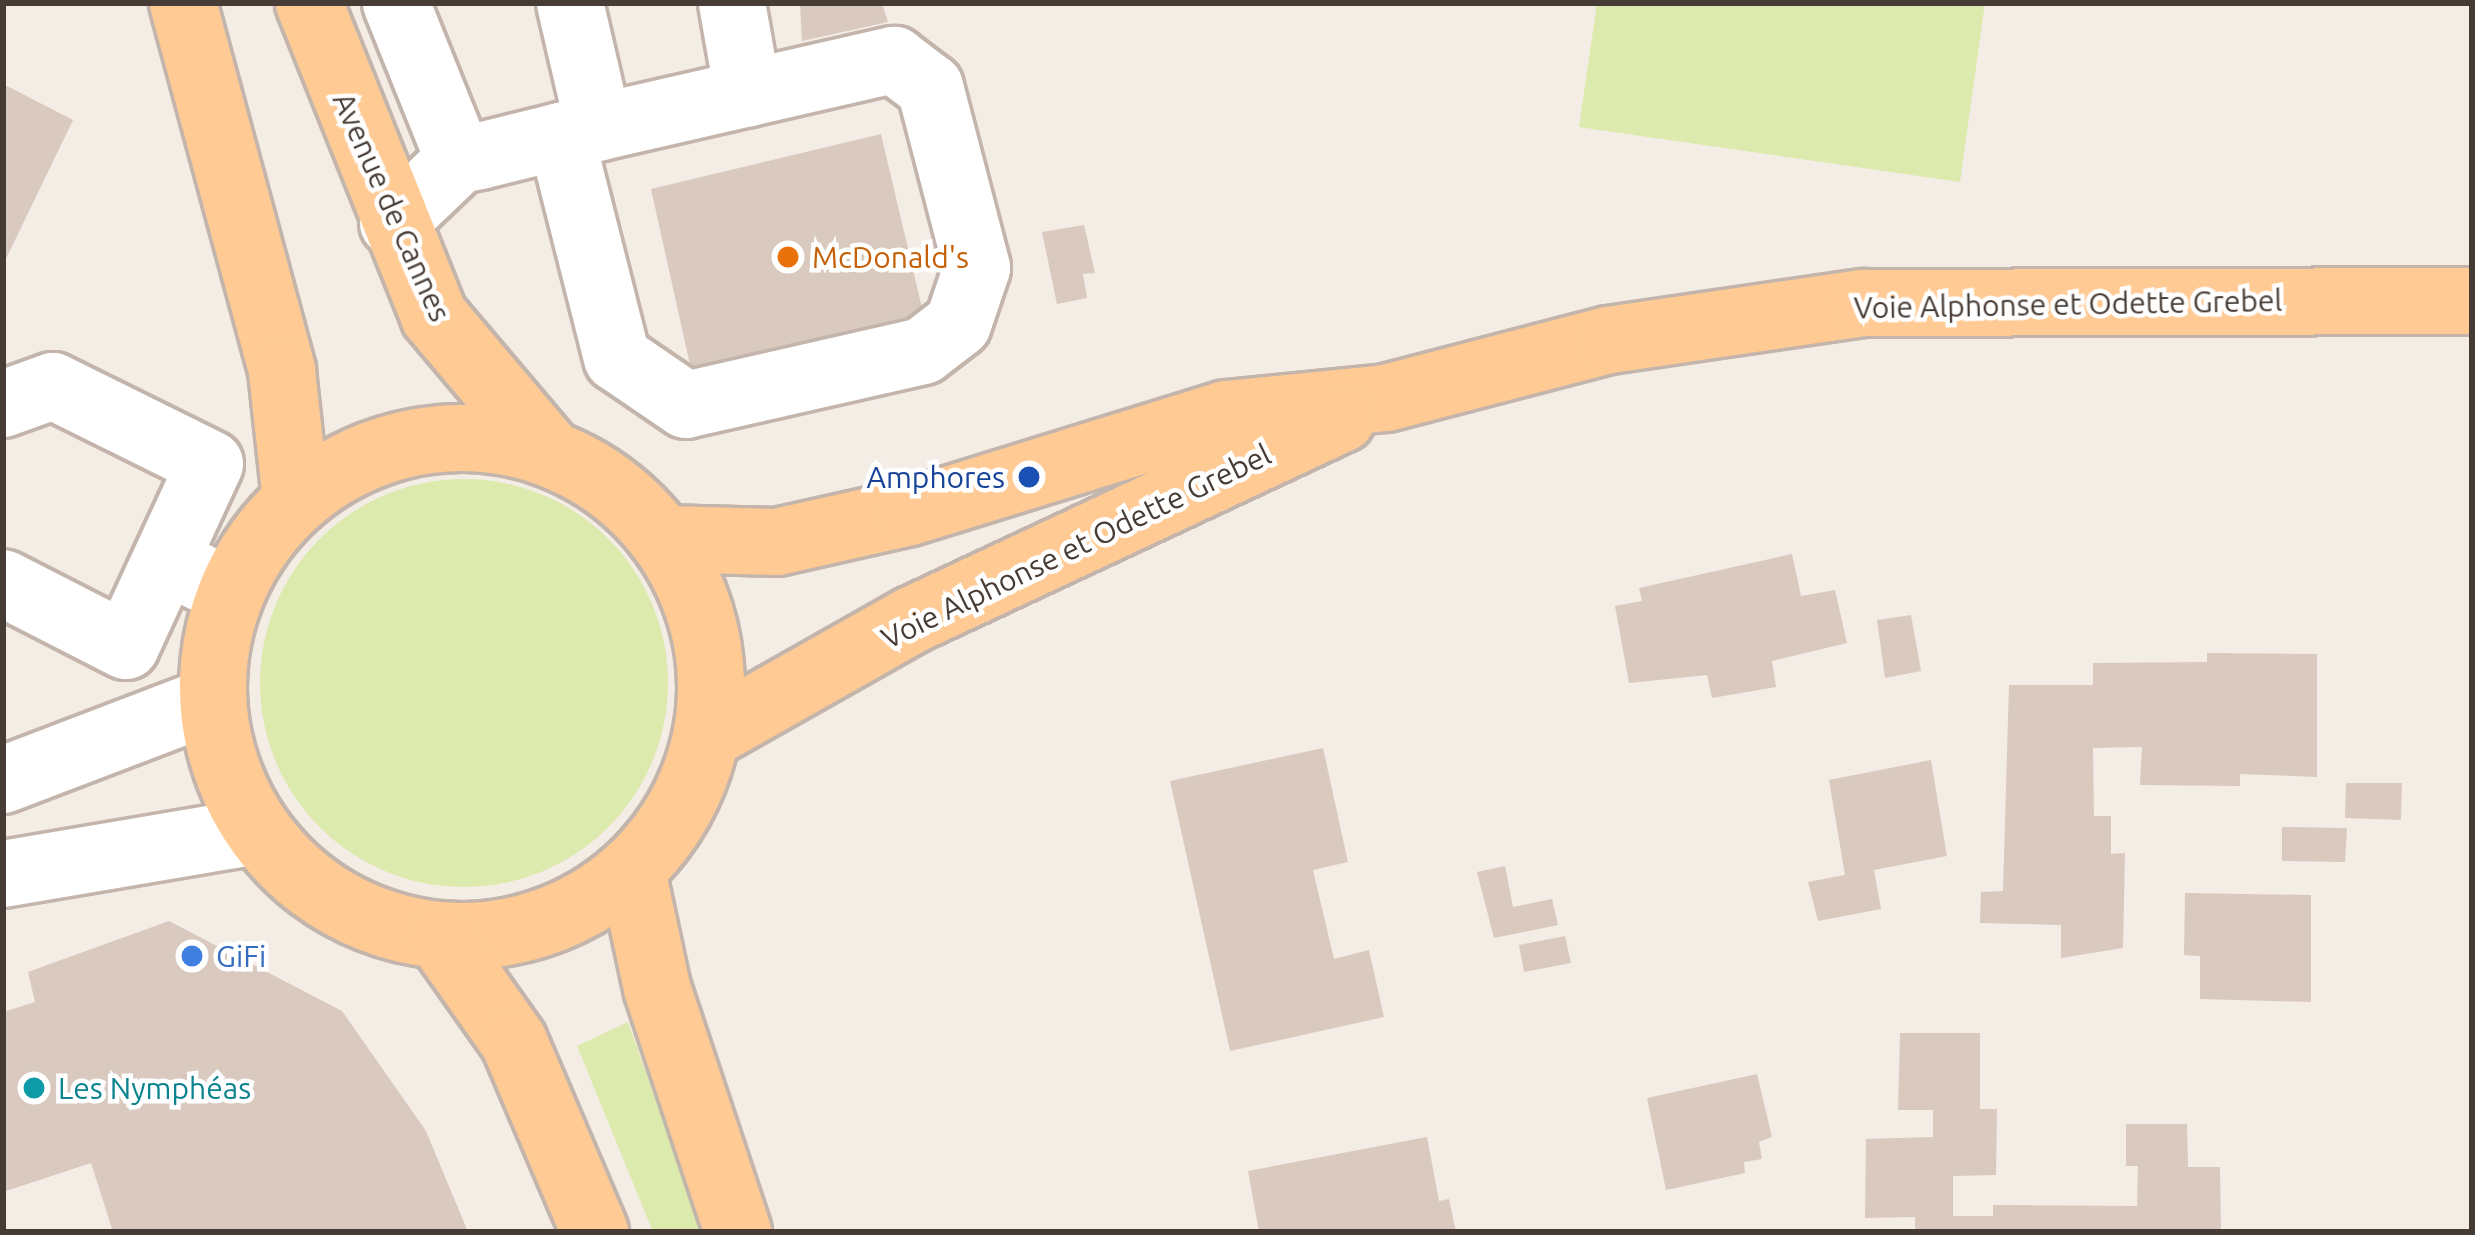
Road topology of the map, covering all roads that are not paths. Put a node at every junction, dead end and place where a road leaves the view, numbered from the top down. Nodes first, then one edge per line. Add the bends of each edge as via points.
1 (182, 3) edge
2 (309, 3) edge
3 (395, 3) edge
4 (570, 3) edge
5 (732, 3) edge
6 (748, 94) junction
7 (580, 132) junction
8 (459, 160) junction
9 (393, 223) junction
10 (2472, 301) edge
11 (1386, 398) junction
12 (3, 404) edge
13 (548, 451) junction
14 (296, 500) junction
15 (664, 539) junction
16 (166, 561) junction
17 (3, 583) edge
18 (230, 592) junction
19 (212, 700) junction
20 (137, 729) junction
21 (707, 736) junction
22 (3, 780) edge
23 (256, 831) junction
24 (24, 870) edge
25 (632, 871) junction
26 (440, 937) junction
27 (595, 1232) edge
28 (738, 1232) edge

1 - 14 main road via 282,371
2 - 9 main road, Avenue de Cannes
3 - 8 street
4 - 7 street
5 - 6 street
6 - 7 street
6 - 7 street via 894,60 930,87 977,268 958,324 923,351 686,405 617,358
7 - 8 street
8 - 9 street
9 - 13 main road, Avenue de Cannes via 434,316
10 - 11 main road, Voie Alphonse et Odette Grebel via 1864,303 1609,340
11 - 15 main road, Voie Alphonse et Odette Grebel via 1226,414 910,512 778,542
11 - 21 main road, Voie Alphonse et Odette Grebel via 912,620
12 - 16 street via 53,386 210,464
13 - 14 main road via 483,436 415,440 351,461
13 - 15 main road via 613,487
14 - 18 main road via 258,542
15 - 21 main road via 706,634 713,684
16 - 17 street via 126,646
16 - 18 street
18 - 19 main road via 214,645
19 - 20 street
19 - 23 main road via 225,768
20 - 22 street
20 - 24 street via 80,788
21 - 25 main road via 684,801
23 - 24 street
23 - 26 main road via 307,884 369,920
25 - 26 main road via 590,903 543,924
25 - 28 main road via 658,988
26 - 27 main road via 514,1042

